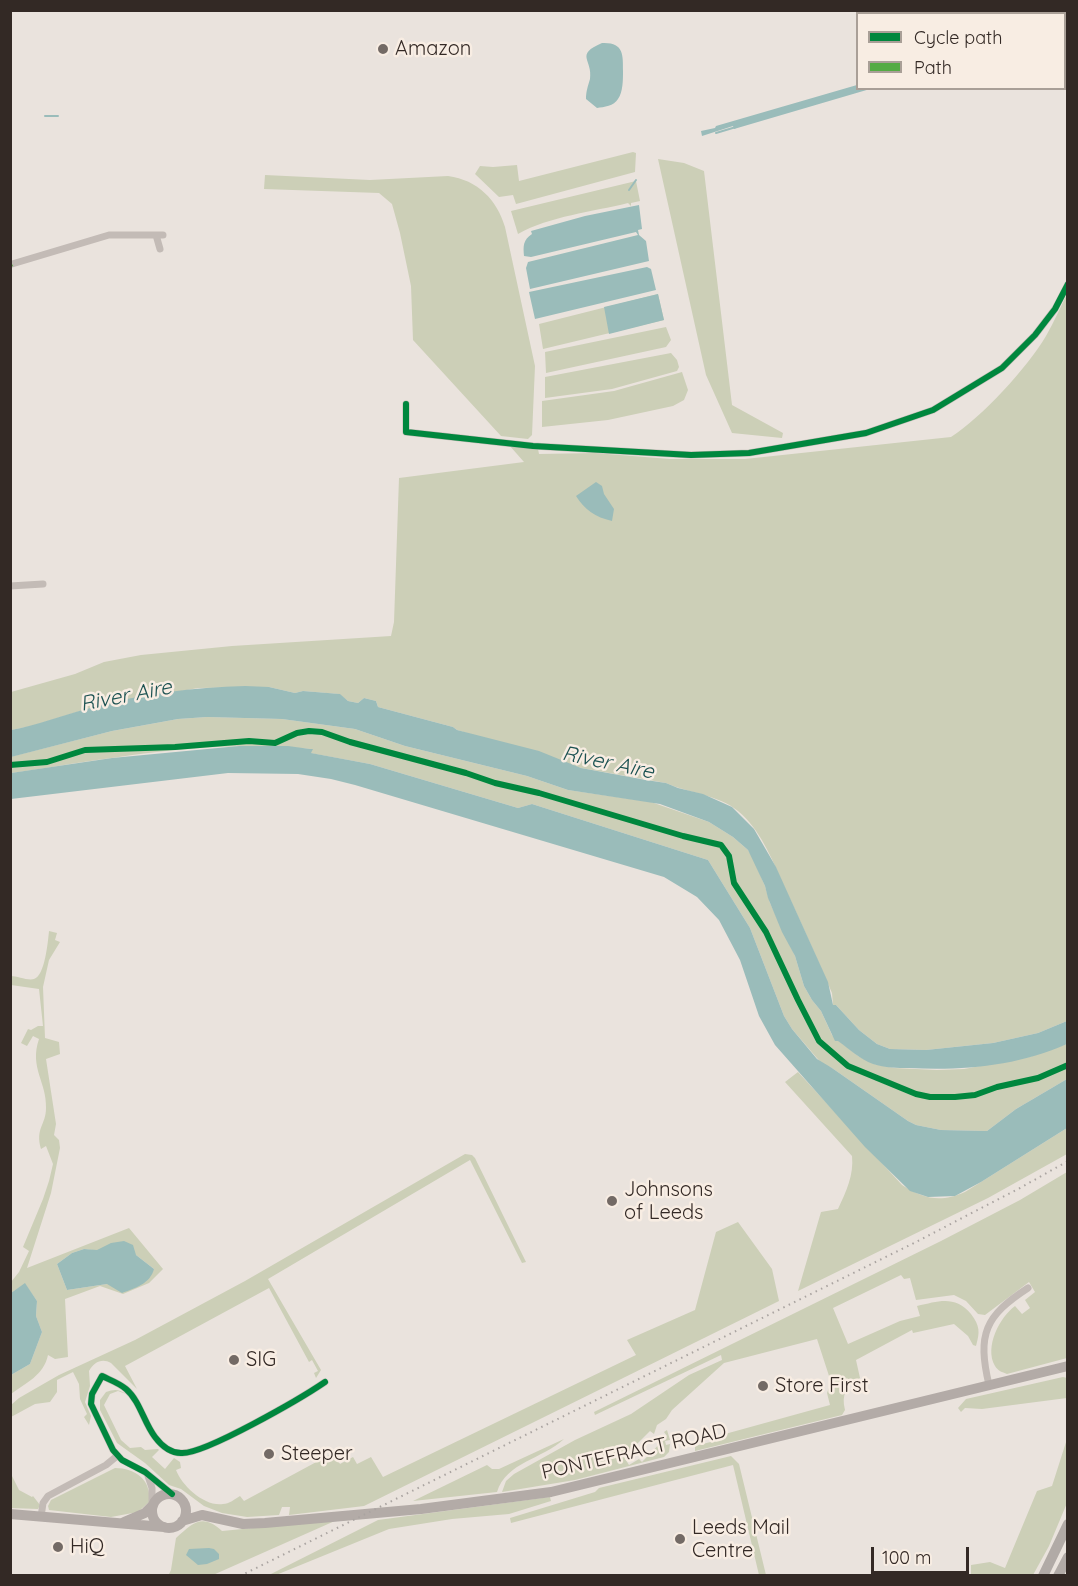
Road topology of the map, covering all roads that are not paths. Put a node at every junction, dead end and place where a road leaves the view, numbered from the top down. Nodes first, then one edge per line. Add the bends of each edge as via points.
1 (160, 249) dead end
2 (12, 264) dead end
3 (1068, 284) edge
4 (406, 404) dead end
5 (43, 584) dead end
6 (10, 586) edge
7 (1028, 1288) dead end
8 (1065, 1368) edge
9 (325, 1382) dead end
10 (989, 1385) junction
11 (117, 1456) junction
12 (148, 1476) junction
13 (175, 1495) junction
14 (152, 1506) junction
15 (10, 1514) edge
16 (212, 1516) junction
17 (41, 1517) junction
18 (182, 1521) junction
19 (118, 1524) junction
20 (1068, 1524) edge
21 (164, 1527) junction
22 (1068, 1557) edge
23 (1043, 1575) edge
24 (1058, 1575) edge

1 - 2 street via 160,235 109,235
3 - 4 street via 1055,309 1002,368 933,410 866,433 749,453 691,455 533,446 406,432
5 - 6 street
7 - 10 street via 1009,1300 989,1326 983,1360
8 - 10 main road, PONTEFRACT ROAD
9 - 11 street via 209,1446 183,1454 171,1452 154,1436 127,1390 102,1376 91,1404
10 - 16 main road, PONTEFRACT ROAD via 551,1492 265,1523 243,1524
11 - 12 street
11 - 17 street via 48,1496
12 - 13 street
12 - 14 street
13 - 14 main road via 162,1495
13 - 16 main road, PONTEFRACT ROAD
13 - 18 main road via 185,1505
14 - 19 main road via 145,1514
14 - 21 main road via 156,1521
15 - 17 main road
16 - 18 main road, PONTEFRACT ROAD
17 - 19 main road
18 - 21 main road
19 - 21 main road
20 - 23 main road
22 - 24 main road

